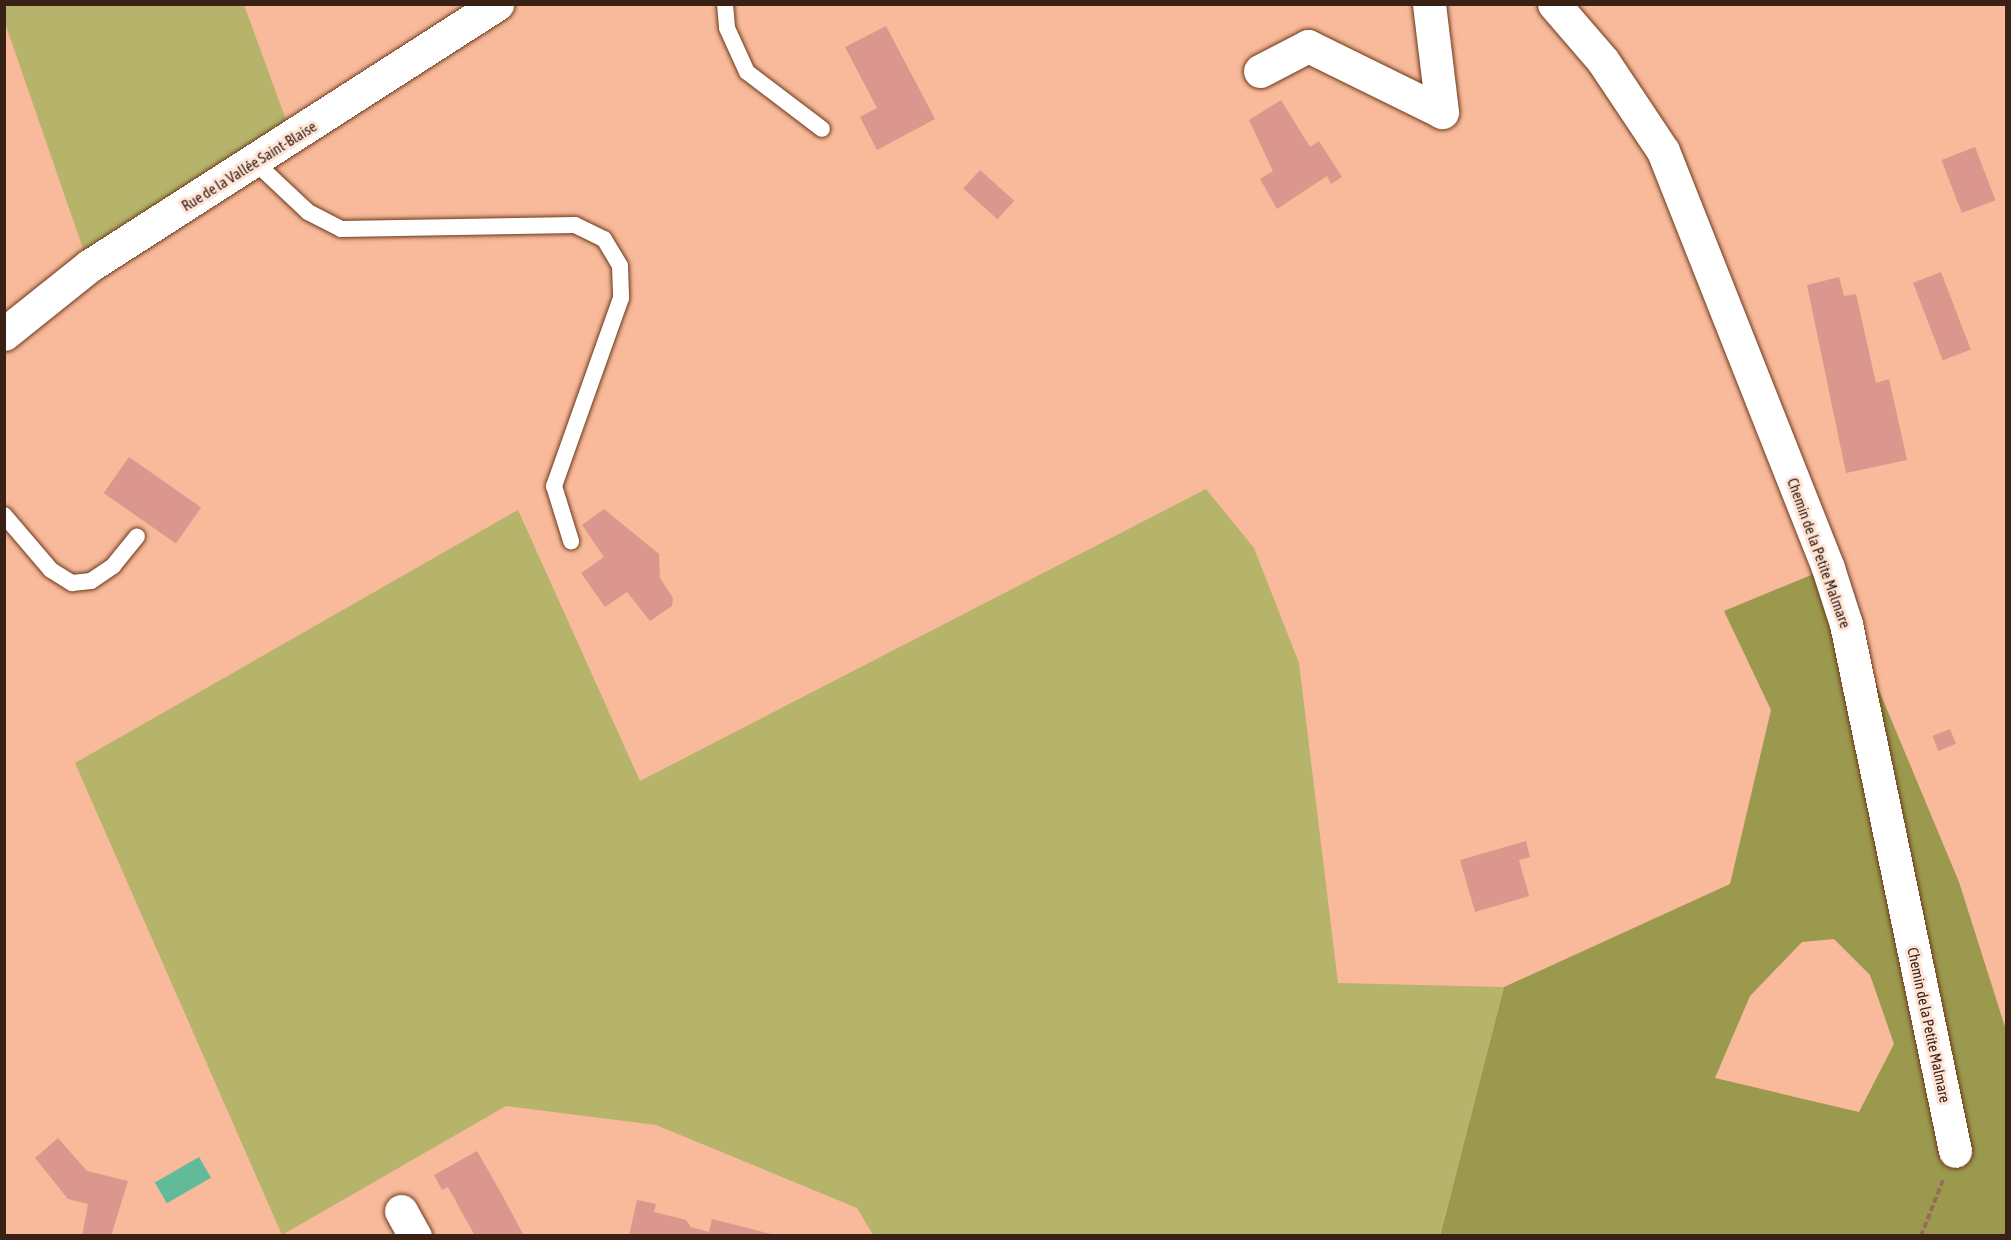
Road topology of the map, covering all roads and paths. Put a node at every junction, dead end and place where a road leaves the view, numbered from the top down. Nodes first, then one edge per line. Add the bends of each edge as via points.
1 (497, 4) edge
2 (725, 4) edge
3 (1429, 4) edge
4 (1554, 4) edge
5 (1260, 71) dead end
6 (822, 129) dead end
7 (256, 163) junction
8 (4, 334) edge
9 (4, 515) edge
10 (137, 536) dead end
11 (571, 541) dead end
12 (1955, 1151) joint
13 (1921, 1236) edge

1 - 7 street, Rue de la Vallée Saint-Blaise
2 - 6 lane via 727,28 747,72
3 - 5 street via 1442,112 1308,46
4 - 12 street, Chemin de la Petite Malmare via 1603,61 1663,151 1828,568 1846,624
7 - 8 street, Rue de la Vallée Saint-Blaise via 89,266
7 - 11 lane via 308,212 341,229 575,225 604,239 620,266 621,298 554,486
9 - 10 lane via 51,570 72,583 91,581 112,566
12 - 13 path

